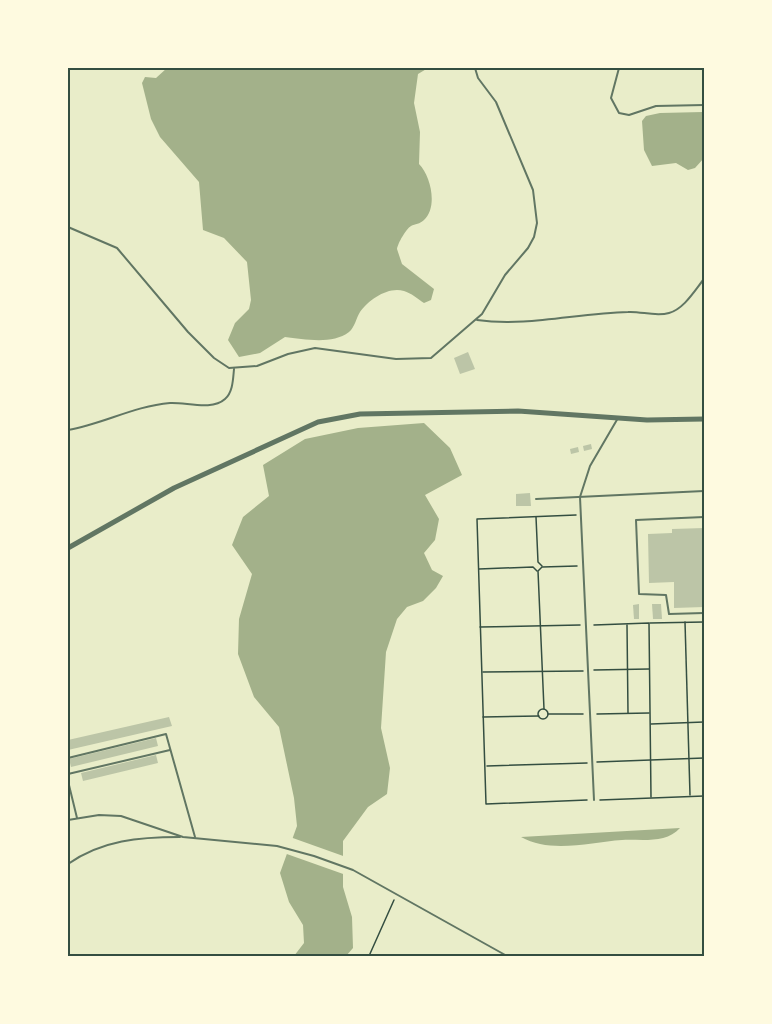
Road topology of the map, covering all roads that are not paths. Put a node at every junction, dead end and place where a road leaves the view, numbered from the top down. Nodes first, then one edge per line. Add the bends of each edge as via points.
1 (475, 68) edge
2 (619, 68) edge
3 (705, 105) edge
4 (68, 227) edge
5 (705, 279) edge
6 (476, 320) junction
7 (234, 369) junction
8 (618, 418) junction
9 (705, 419) edge
10 (68, 430) edge
11 (705, 491) edge
12 (580, 496) junction
13 (536, 499) dead end
14 (705, 517) edge
15 (68, 548) edge
16 (705, 613) edge
17 (170, 750) junction
18 (68, 758) edge
19 (68, 774) edge
20 (68, 781) edge
21 (594, 800) road end
22 (77, 818) junction
23 (68, 820) edge
24 (183, 837) junction
25 (195, 837) junction
26 (68, 864) edge
27 (507, 957) edge

1 - 6 lane via 496,102 533,190 537,209 534,237 528,248
2 - 3 lane via 611,98 619,113 628,115 656,106
4 - 7 lane via 117,248 188,332 214,358
5 - 6 lane via 678,309 669,313 648,315 630,311 493,323
6 - 7 lane via 431,358 396,359 315,348
7 - 10 lane via 231,391 218,403 173,403 133,409
8 - 9 street
8 - 12 lane via 590,466
8 - 15 street via 518,411 360,414 318,422 174,488
11 - 12 lane
12 - 13 lane
12 - 21 lane
14 - 16 lane via 636,520 639,594 666,595 669,614
17 - 18 lane via 166,734
17 - 19 lane
17 - 25 lane
20 - 22 lane
22 - 23 lane
22 - 24 lane via 121,816
24 - 25 lane
24 - 26 lane via 131,838 84,852
25 - 27 lane via 277,846 353,870

